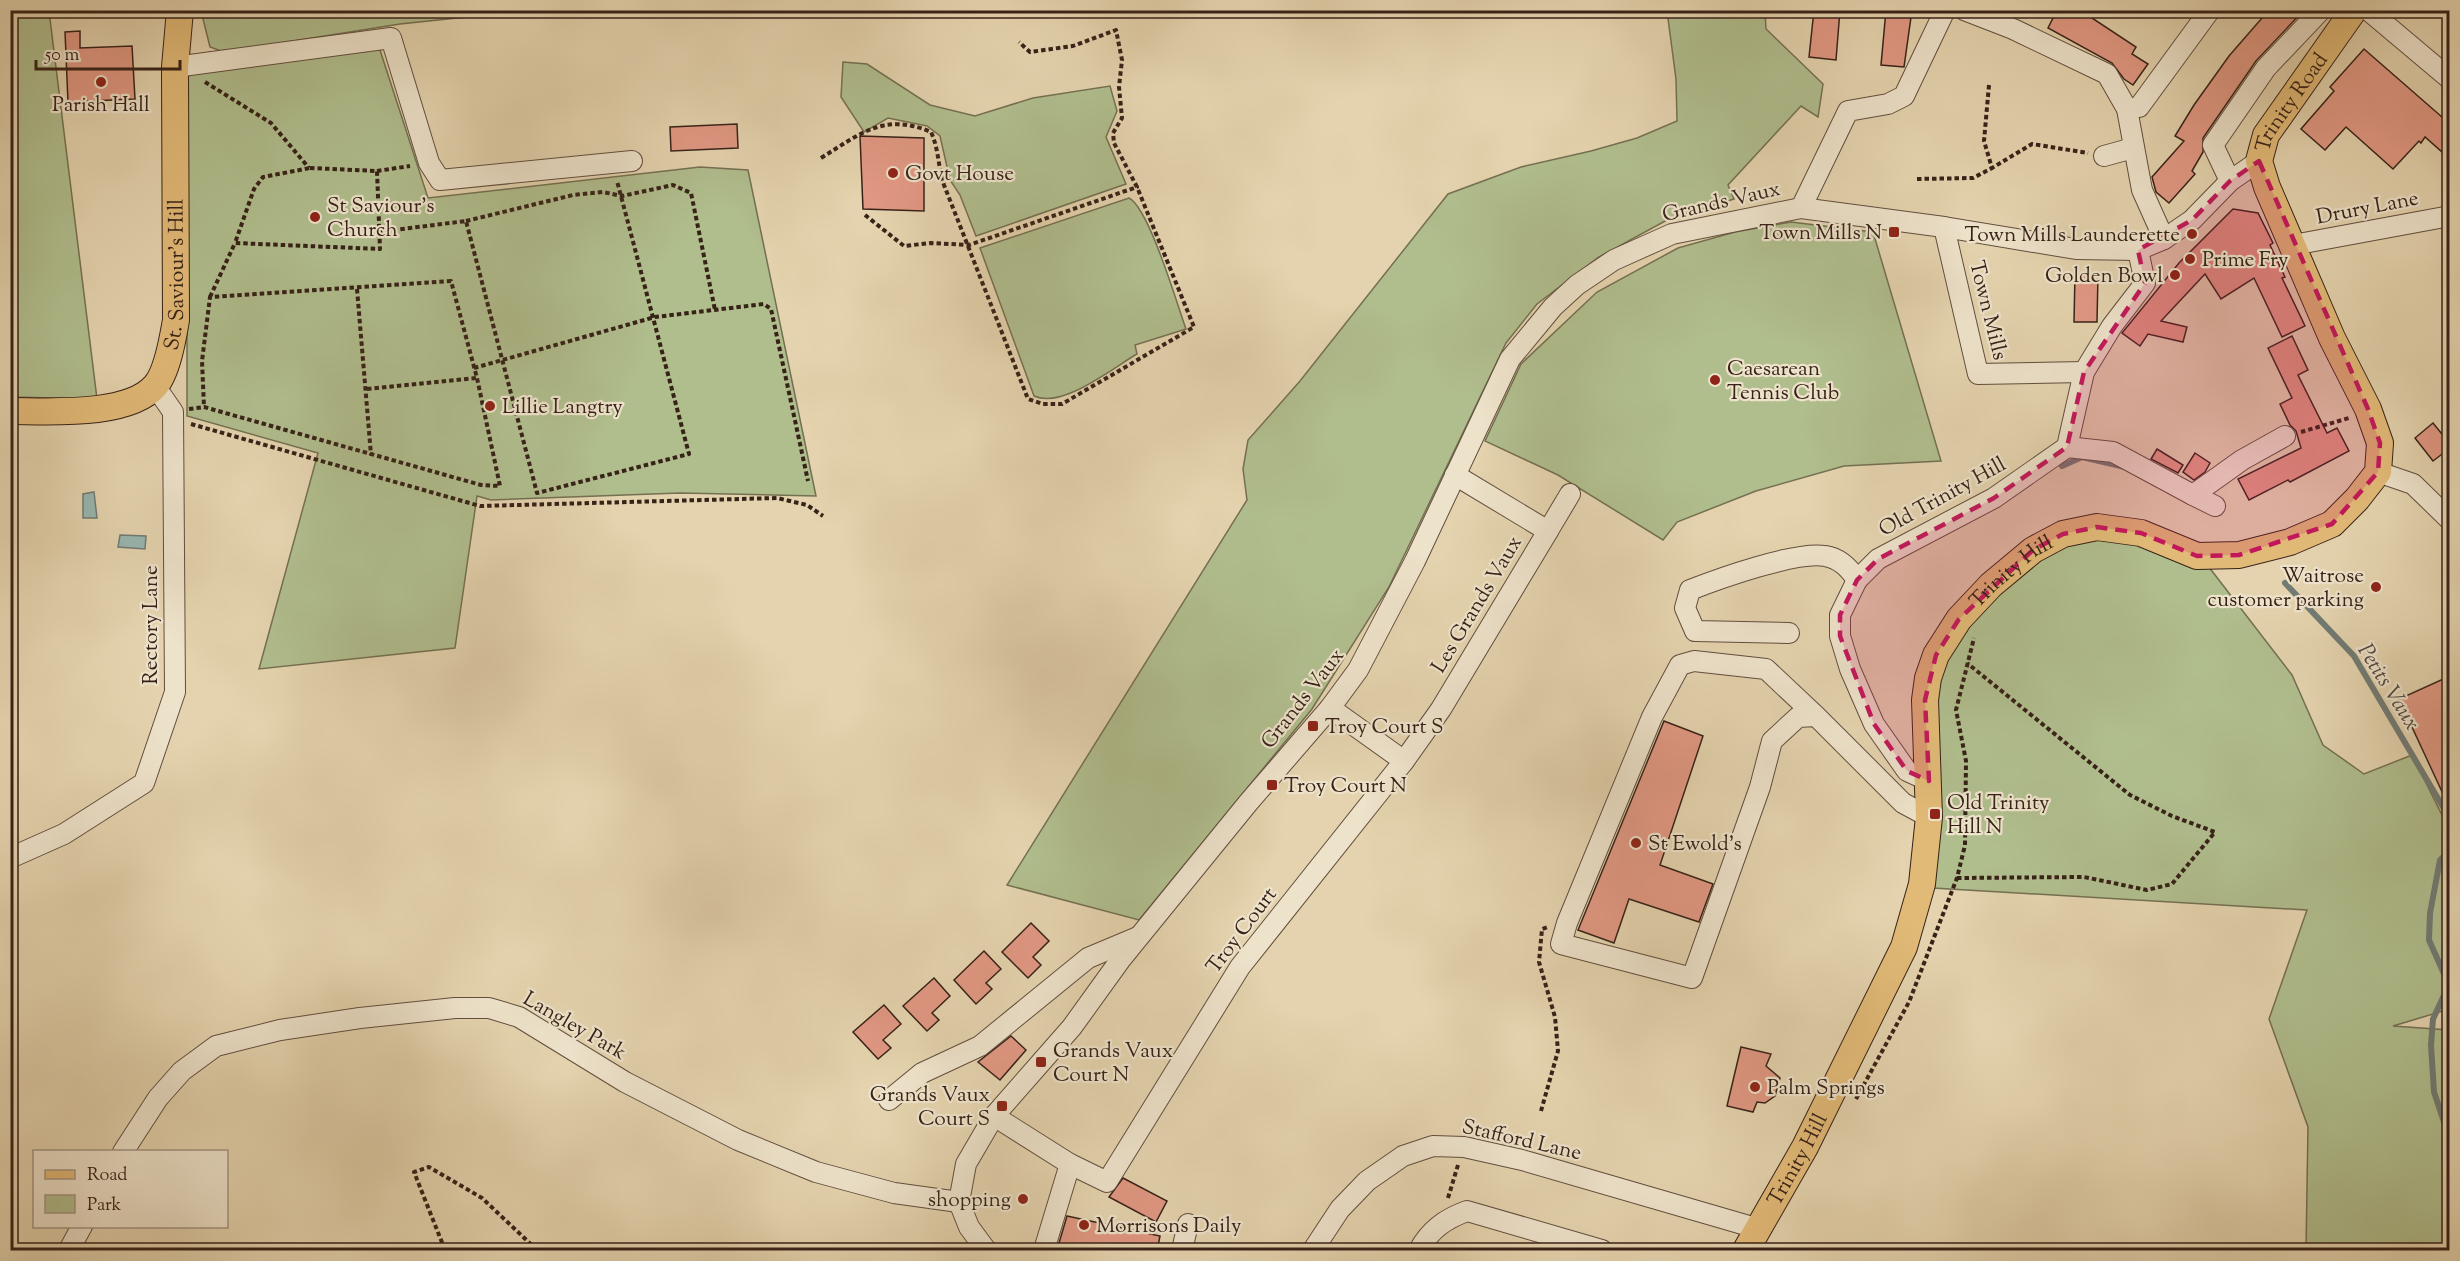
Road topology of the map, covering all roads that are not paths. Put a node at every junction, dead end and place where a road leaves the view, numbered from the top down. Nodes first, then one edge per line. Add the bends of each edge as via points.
1 (180, 10) edge
2 (1946, 10) edge
3 (1964, 10) edge
4 (2210, 10) edge
5 (2321, 10) edge
6 (2356, 11) edge
7 (176, 67) junction
8 (2450, 79) edge
9 (2127, 109) junction
10 (2133, 148) junction
11 (2104, 156) road end
12 (632, 161) dead end
13 (2259, 161) junction
14 (2230, 182) junction
15 (1801, 208) junction
16 (2450, 216) edge
17 (1944, 227) junction
18 (2164, 239) junction
19 (2293, 245) junction
20 (2139, 250) junction
21 (2084, 372) junction
22 (155, 386) junction
23 (10, 411) edge
24 (2285, 436) road end
25 (2067, 447) junction
26 (2378, 472) junction
27 (1455, 475) junction
28 (1569, 494) dead end
29 (2193, 495) junction
30 (2215, 506) dead end
31 (2450, 520) edge
32 (1548, 531) junction
33 (1857, 580) junction
34 (1789, 633) dead end
35 (1330, 708) junction
36 (1816, 716) junction
37 (1404, 761) junction
38 (1929, 781) junction
39 (1929, 817) junction
40 (10, 858) edge
41 (1140, 936) junction
42 (889, 1100) dead end
43 (994, 1116) junction
44 (124, 1150) edge
45 (1070, 1164) junction
46 (959, 1202) junction
47 (1188, 1224) dead end
48 (80, 1228) edge
49 (1751, 1239) edge
50 (69, 1251) edge
51 (986, 1251) edge
52 (1044, 1251) edge
53 (1182, 1251) edge
54 (1313, 1251) edge
55 (1419, 1251) edge
56 (1602, 1251) edge

1 - 7 main road, St. Saviour's Hill
2 - 15 street via 1904,96 1887,104 1848,111
3 - 9 street via 2107,74
4 - 9 street via 2139,106
5 - 14 street via 2266,68 2213,146
6 - 8 street
6 - 13 main road, Trinity Road via 2266,135
7 - 12 street via 391,38 429,163 440,180
7 - 22 main road, St. Saviour's Hill via 176,320 171,348
9 - 10 street
10 - 11 street
10 - 18 street via 2142,190
13 - 14 street, Trinity Road
13 - 19 main road
14 - 18 street, Trinity Road via 2192,220
15 - 17 street, Grands Vaux
15 - 27 street, Grands Vaux via 1672,234 1614,260 1577,285 1553,307 1510,359
16 - 19 street, Drury Lane
17 - 20 street, Grands Vaux via 2076,249
17 - 21 street, Town Mills via 1978,374
18 - 20 street, Trinity Road
19 - 26 main road via 2332,338 2368,409 2380,443
20 - 21 street via 2145,283
21 - 25 street
22 - 23 main road via 110,408
22 - 40 street, Rectory Lane via 173,415 175,692 144,783 64,834
24 - 29 street via 2242,460
25 - 29 street via 2113,452
25 - 33 street, Old Trinity Hill via 1994,498 1878,559
26 - 31 street via 2413,484
26 - 38 main road, Trinity Hill via 2332,524 2290,542 2239,555 2197,556 2141,533 2097,527 2063,534 2034,550 1991,585 1959,619 1936,655 1925,700
27 - 32 street, Les Grands Vaux
27 - 35 street, Grands Vaux via 1392,607 1358,670
28 - 32 street
29 - 30 street
32 - 37 street, Les Grands Vaux via 1441,709
33 - 34 street via 1849,568 1826,556 1802,556 1690,590 1685,608 1695,631
33 - 38 street, Old Trinity Hill via 1840,615 1840,636 1850,669 1874,724 1907,771
35 - 37 street
35 - 41 street, Grands Vaux
36 - 36 street via 1766,669 1694,661 1680,665 1652,717 1561,944 1692,978 1760,787 1772,741 1798,717
36 - 39 street via 1903,803
37 - 45 street, Troy Court via 1240,967 1107,1182
38 - 39 main road, Trinity Hill
39 - 49 main road, Trinity Hill via 1922,884 1904,947 1805,1147
41 - 42 street via 1088,958 980,1046 922,1072
41 - 43 street, Grands Vaux via 1071,1027
43 - 45 street
43 - 46 street, Grands Vaux via 966,1164
44 - 46 street, Langley Park via 158,1098 182,1071 216,1047 280,1030 360,1018 489,1008 519,1017 625,1082 738,1140 816,1172 894,1193
45 - 52 street
46 - 51 street via 969,1227
47 - 53 street
48 - 50 street
49 - 54 street, Stafford Lane via 1522,1160 1464,1147 1433,1146 1402,1156 1367,1181 1340,1209
55 - 56 street via 1428,1234 1450,1217 1467,1211

